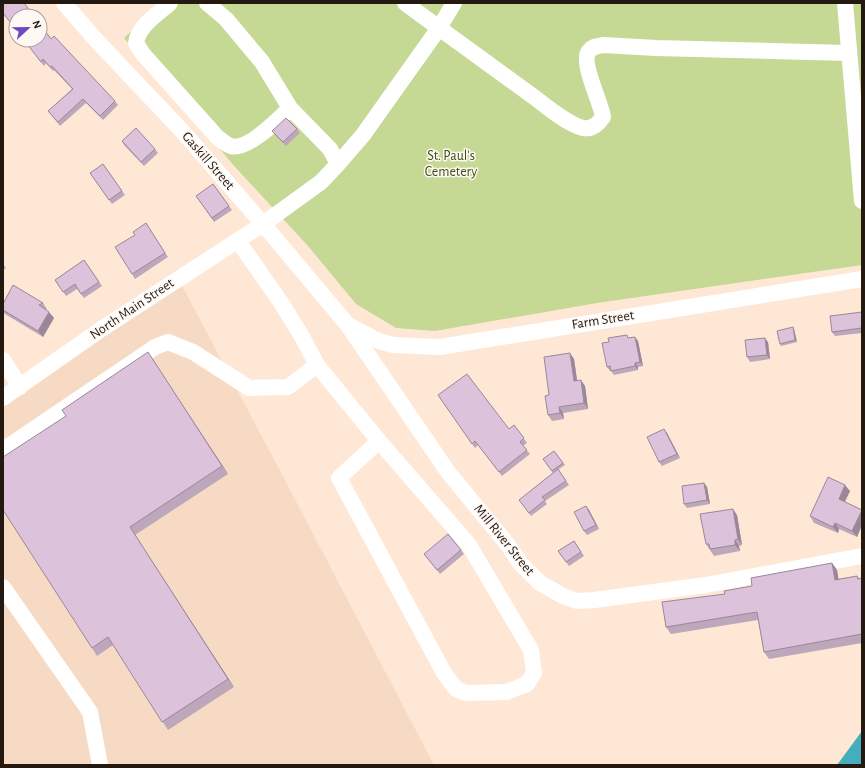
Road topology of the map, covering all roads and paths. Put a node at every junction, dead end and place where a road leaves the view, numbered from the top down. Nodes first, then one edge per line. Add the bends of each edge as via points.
1 (64, 3) edge
2 (170, 3) edge
3 (207, 3) edge
4 (405, 3) edge
5 (454, 3) edge
6 (845, 3) edge
7 (439, 28) junction
8 (848, 53) junction
9 (290, 108) junction
10 (338, 164) junction
11 (862, 201) edge
12 (264, 224) junction
13 (238, 241) junction
14 (862, 279) edge
15 (347, 324) junction
16 (3, 360) edge
17 (317, 365) junction
18 (20, 387) junction
19 (3, 398) edge
20 (379, 442) junction
21 (3, 450) edge
22 (862, 556) edge
23 (3, 587) edge
24 (100, 765) edge

1 - 12 street, Gaskill Street
2 - 9 street via 148,22 137,35 136,43 142,54 218,138 236,147 268,129
3 - 9 street via 226,19 262,62
4 - 7 street
5 - 7 street, North Main Street
6 - 8 street
7 - 8 street via 547,106 584,128 599,123 603,117 586,64 587,55 595,46
7 - 10 street, North Main Street via 363,135
8 - 11 street
9 - 10 street via 330,150
10 - 12 street, North Main Street via 320,182
12 - 13 street, North Main Street
12 - 15 street, Gaskill Street
13 - 17 street via 282,304
13 - 18 street, North Main Street via 100,330
14 - 15 street, Farm Street via 440,347 394,346 379,342
15 - 22 street, Mill River Street via 448,472 520,563 540,583 563,596 577,601 706,585
16 - 18 street
17 - 20 street
17 - 21 street via 288,387 249,388 194,352 168,342 155,347
18 - 19 street, North Main Street
20 - 20 street via 469,545 531,650 534,673 527,684 506,692 466,693 456,689 444,673 339,478
23 - 24 street via 90,712

